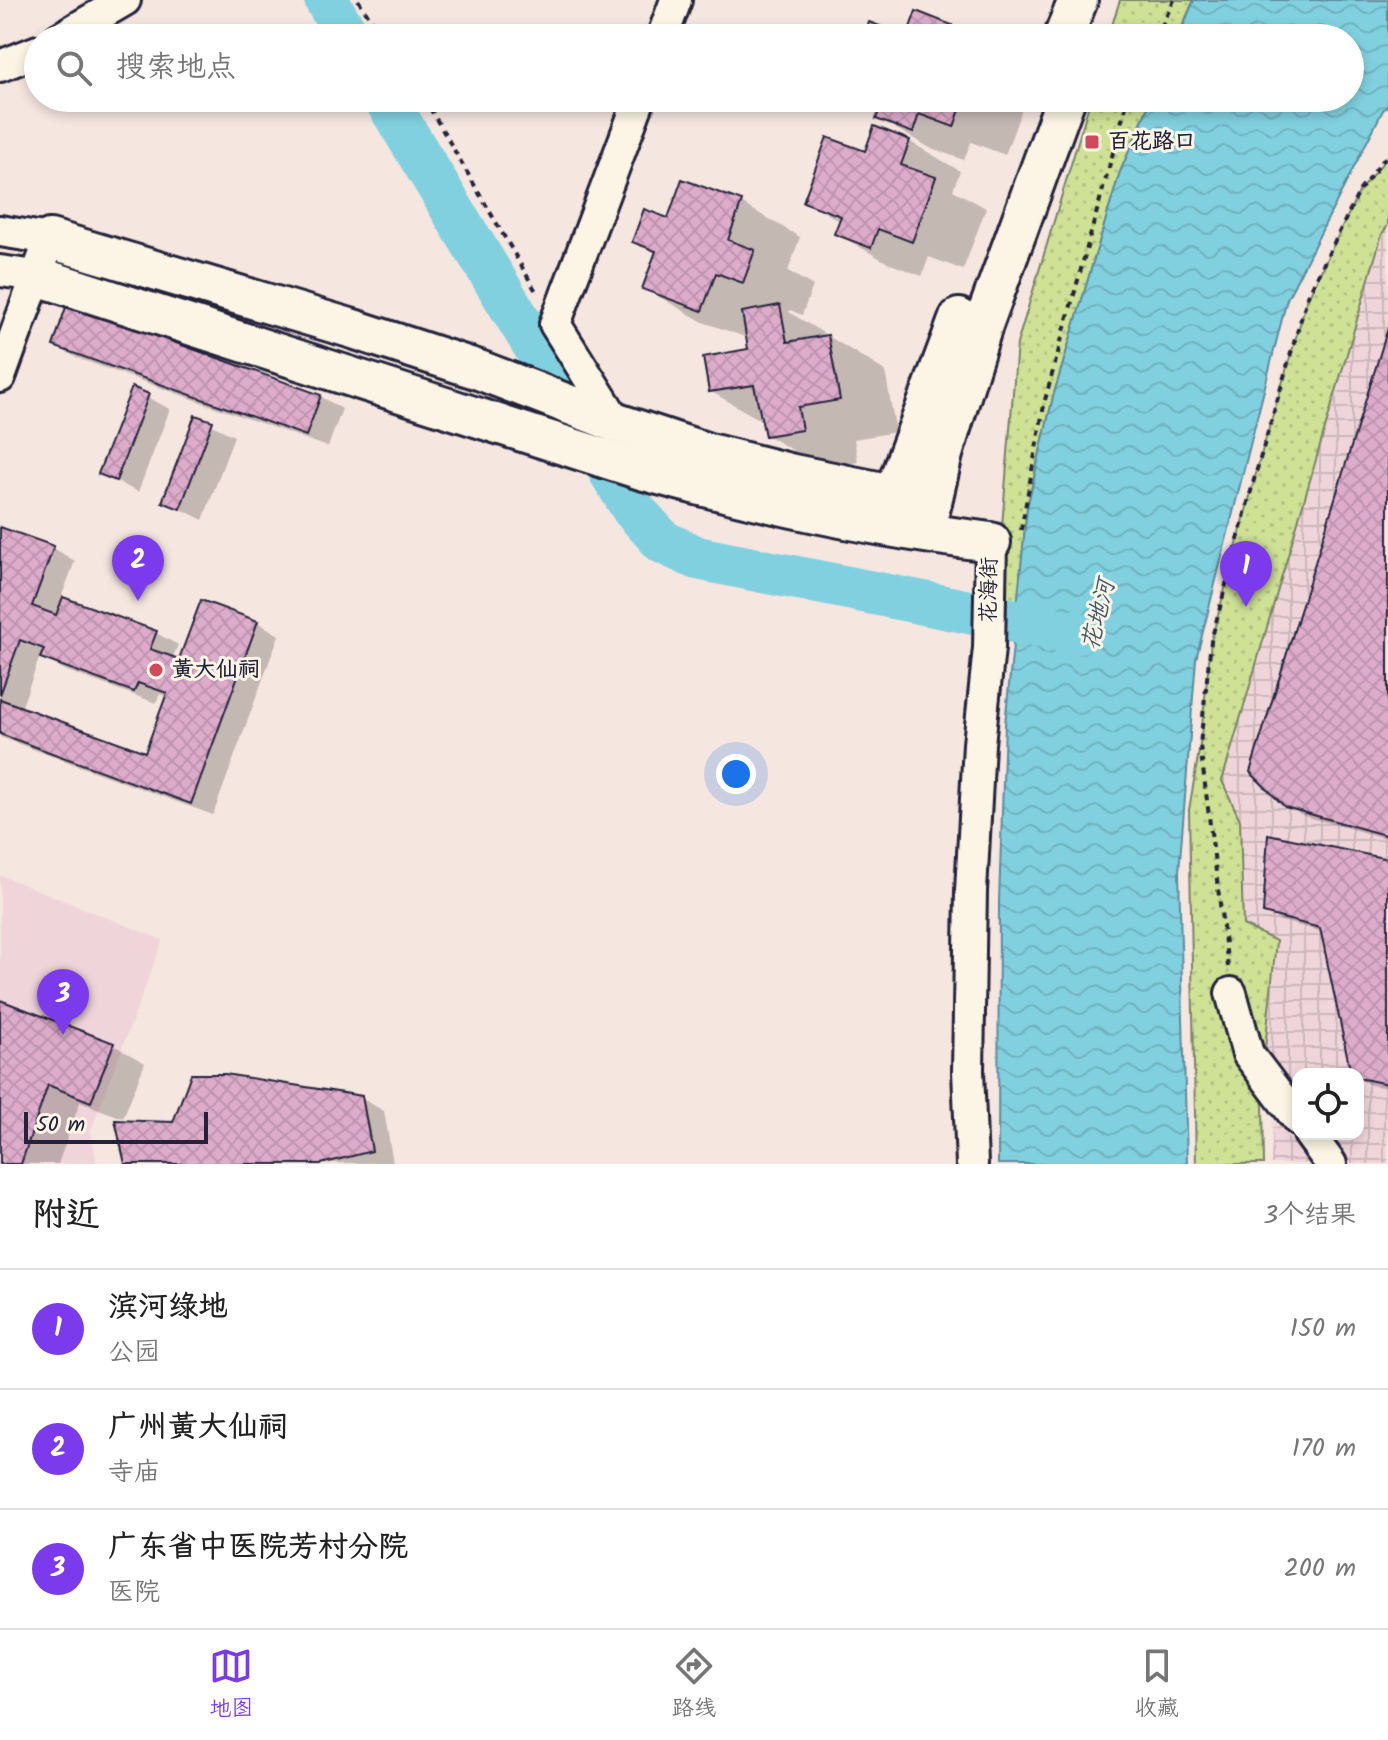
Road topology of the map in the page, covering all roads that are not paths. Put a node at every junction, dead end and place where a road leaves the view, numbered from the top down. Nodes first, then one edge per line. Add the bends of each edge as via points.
1 (125, 0) edge
2 (676, 0) edge
3 (1078, 0) edge
4 (1099, 0) edge
5 (84, 24) edge
6 (667, 24) edge
7 (1069, 24) edge
8 (1091, 24) edge
9 (24, 57) edge
10 (0, 66) edge
11 (635, 112) edge
12 (1036, 112) edge
13 (1061, 112) edge
14 (0, 231) edge
15 (50, 239) junction
16 (0, 271) edge
17 (37, 276) junction
18 (0, 377) edge
19 (617, 423) junction
20 (887, 510) junction
21 (928, 518) junction
22 (1006, 538) joint
23 (1231, 993) road end
24 (1292, 1112) edge
25 (1313, 1140) edge
26 (972, 1164) edge
27 (1331, 1164) edge

1 - 5 street
2 - 6 street
3 - 7 street
4 - 8 street
9 - 10 street
11 - 19 street via 555,324
12 - 20 street
13 - 21 street via 983,325
14 - 15 street
15 - 17 street
15 - 19 street via 479,370
16 - 17 street
17 - 18 street
17 - 20 street via 735,496
19 - 20 street via 793,474
20 - 21 street, 花海街
21 - 22 street, 花海街
22 - 26 street, 花海街 via 979,744 971,891
23 - 24 street via 1248,1054
25 - 27 street

